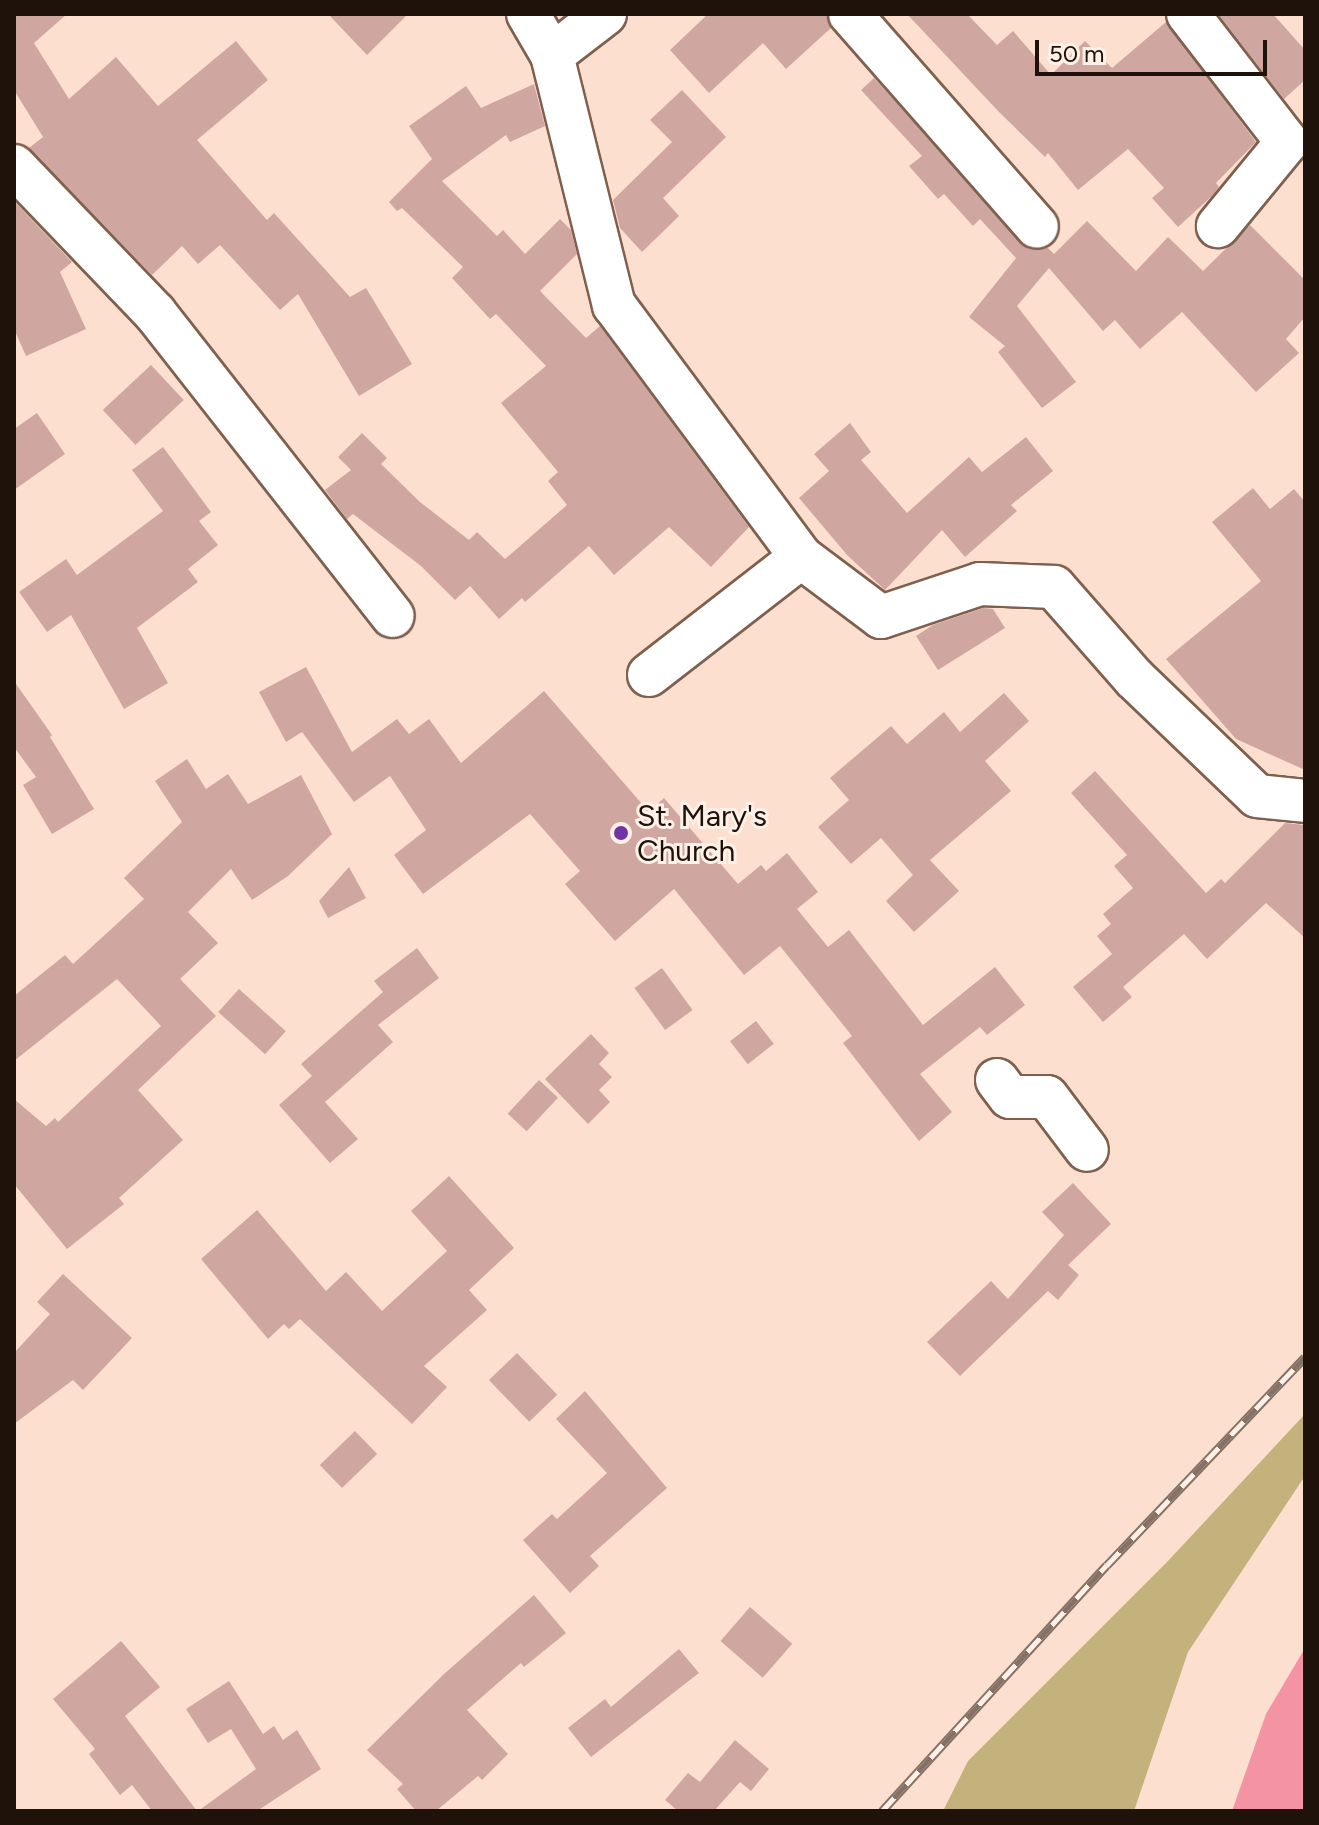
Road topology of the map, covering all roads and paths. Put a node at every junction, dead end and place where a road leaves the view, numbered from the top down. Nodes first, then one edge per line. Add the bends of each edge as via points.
1 (528, 14) edge
2 (605, 14) edge
3 (850, 14) edge
4 (1188, 14) edge
5 (552, 55) junction
6 (14, 166) edge
7 (1218, 226) dead end
8 (1037, 227) dead end
9 (801, 557) junction
10 (393, 616) dead end
11 (649, 675) dead end
12 (1305, 801) edge
13 (997, 1080) dead end
14 (1087, 1150) dead end

1 - 5 street
2 - 5 street
3 - 8 street
4 - 7 street via 1287,142
5 - 9 street via 614,305
6 - 10 street via 155,313
9 - 11 street
9 - 12 street via 881,617 980,584 1054,587 1134,678 1257,796
13 - 14 street via 1010,1097 1047,1097

